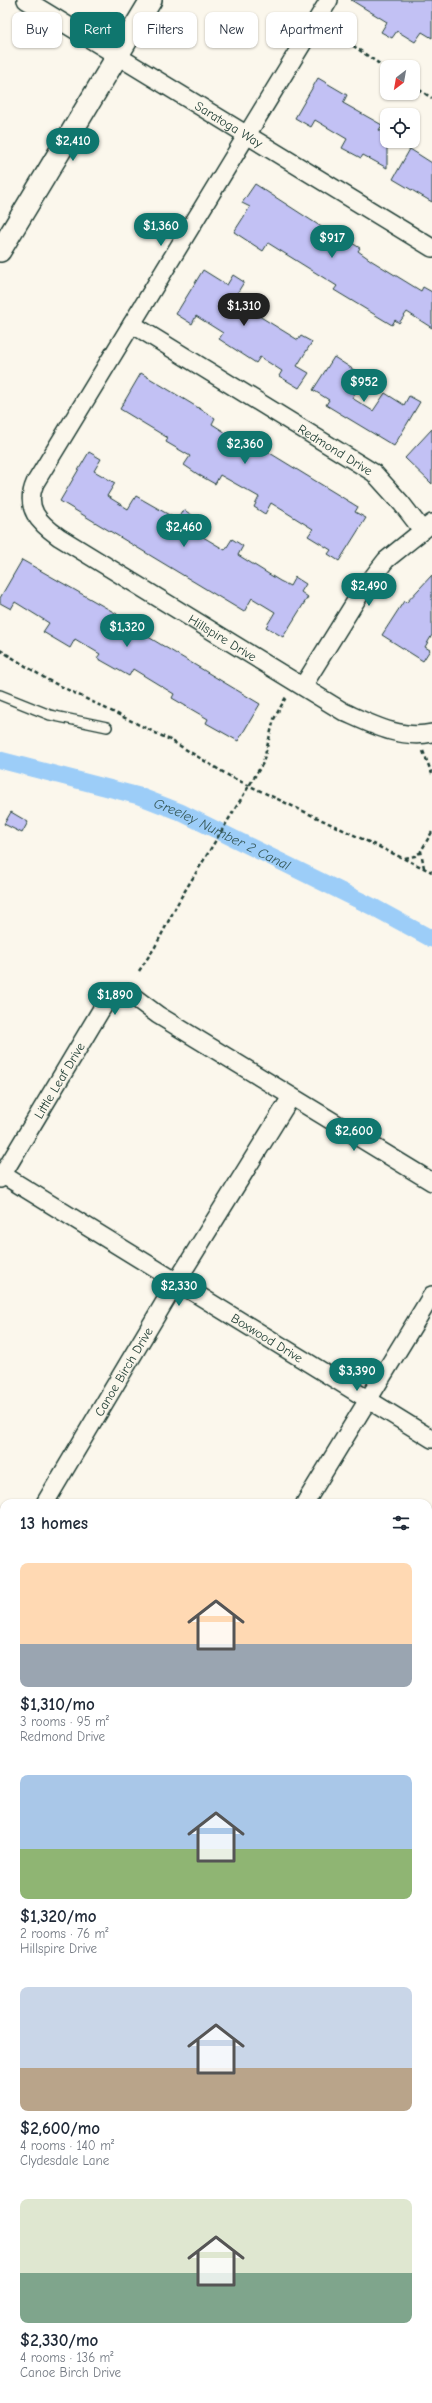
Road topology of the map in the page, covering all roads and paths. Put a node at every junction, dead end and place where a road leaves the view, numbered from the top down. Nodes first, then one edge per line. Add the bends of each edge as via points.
1 (26, 0) edge
2 (151, 0) edge
3 (329, 0) edge
4 (322, 12) edge
5 (300, 48) edge
6 (357, 48) edge
7 (118, 55) junction
8 (380, 64) edge
9 (420, 90) edge
10 (432, 98) edge
11 (246, 134) junction
12 (432, 248) edge
13 (0, 251) edge
14 (132, 324) junction
15 (427, 526) edge
16 (0, 650) edge
17 (303, 686) junction
18 (0, 695) edge
19 (286, 697) dead end
20 (107, 727) dead end
21 (432, 733) edge
22 (419, 746) dead end
23 (429, 754) dead end
24 (427, 757) junction
25 (432, 774) edge
26 (249, 786) junction
27 (432, 832) edge
28 (421, 851) junction
29 (404, 858) junction
30 (424, 868) junction
31 (432, 872) edge
32 (139, 972) dead end
33 (291, 1097) junction
34 (1, 1176) edge
35 (432, 1182) edge
36 (177, 1281) junction
37 (432, 1295) edge
38 (369, 1400) junction
39 (432, 1439) edge
40 (47, 1499) edge
41 (307, 1499) edge

1 - 7 street, Saratoga Way
2 - 7 street
3 - 4 street
5 - 11 street
6 - 8 path
7 - 11 street, Saratoga Way
7 - 13 street
9 - 10 path
11 - 12 street, Saratoga Way
11 - 14 street
14 - 15 street, Redmond Drive via 374,473 402,504
14 - 17 street, Hillspire Drive via 35,483 30,506 37,519 59,537
15 - 17 street via 386,560 362,591
16 - 26 path via 48,680 172,741
17 - 21 street, Hillspire Drive via 344,712 374,725 404,734
18 - 20 lane via 50,715
19 - 26 path via 274,719 263,763
22 - 24 path
23 - 24 path
24 - 25 path
26 - 29 path
26 - 32 path
27 - 28 path
28 - 29 path via 415,856
28 - 30 path
29 - 30 path
30 - 31 path
33 - 34 street, Little Leaf Drive via 134,998 116,994 104,1006
33 - 35 street
33 - 36 street, Canoe Birch Drive
34 - 36 street, Boxwood Drive
36 - 38 street, Boxwood Drive
36 - 40 street, Canoe Birch Drive
37 - 38 street
38 - 39 street, Boxwood Drive
38 - 41 street

